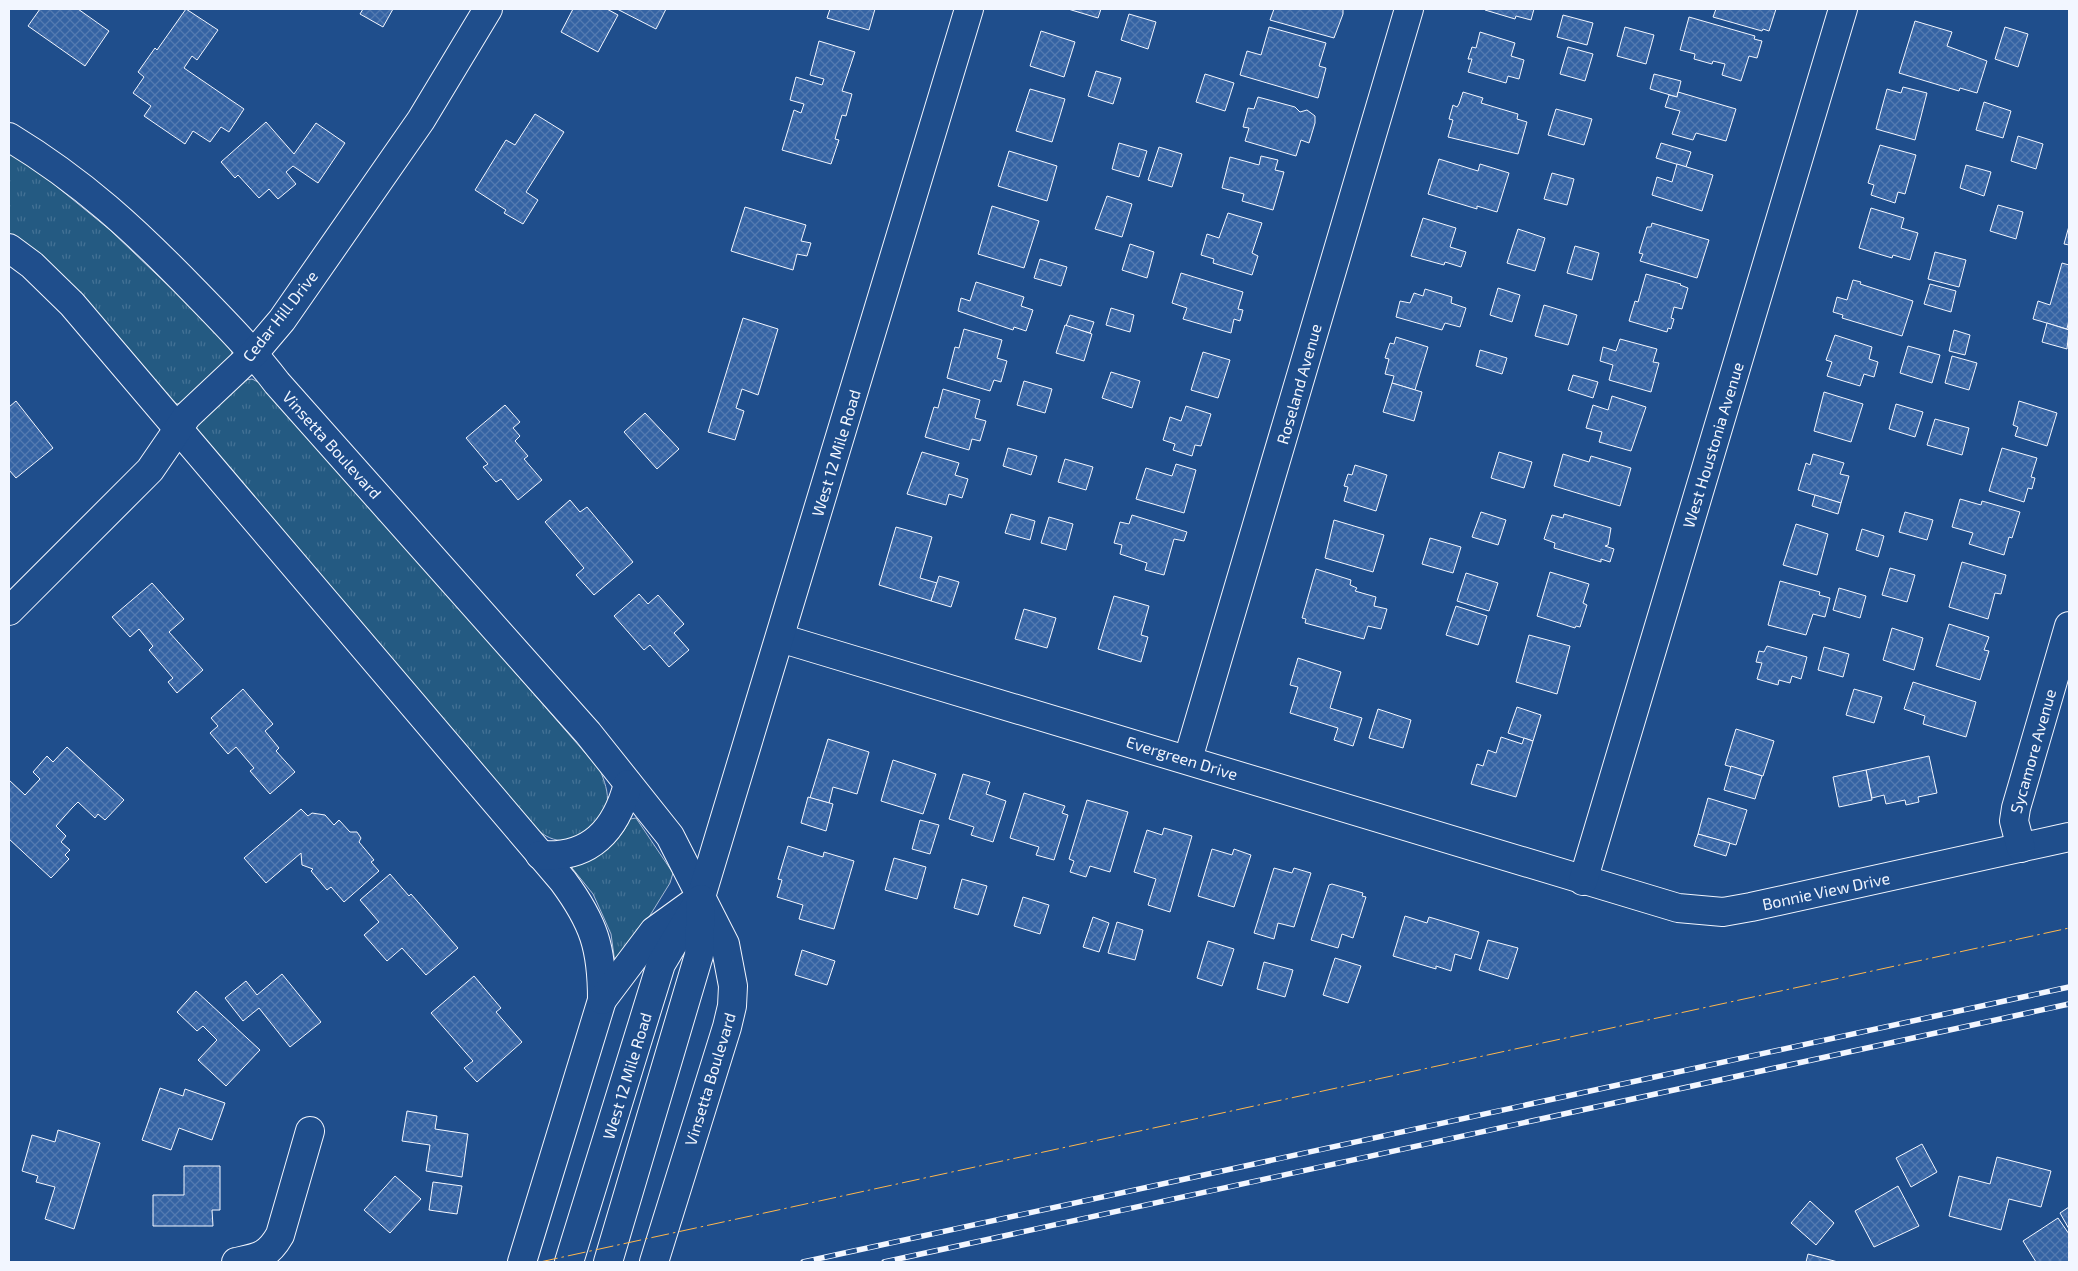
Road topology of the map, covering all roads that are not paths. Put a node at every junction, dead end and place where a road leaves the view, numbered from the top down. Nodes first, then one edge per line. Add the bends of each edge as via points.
1 (488, 9) edge
2 (969, 9) edge
3 (1409, 9) edge
4 (1843, 9) edge
5 (9, 137) edge
6 (9, 248) edge
7 (254, 353) junction
8 (179, 428) junction
9 (9, 611) edge
10 (2069, 626) edge
11 (780, 638) junction
12 (1188, 759) junction
13 (628, 784) junction
14 (2069, 837) edge
15 (2021, 848) junction
16 (540, 855) junction
17 (1583, 881) junction
18 (701, 897) junction
19 (602, 1000) junction
20 (310, 1131) dead end
21 (236, 1262) edge
22 (522, 1262) edge
23 (569, 1262) edge
24 (608, 1262) edge
25 (654, 1262) edge

1 - 7 street, Cedar Hill Drive via 421,120 282,320
2 - 11 street, West 12 Mile Road
3 - 12 street, Roseland Avenue
4 - 17 street, West Houstonia Avenue
5 - 7 street, Vinsetta Boulevard via 77,181 116,213
6 - 8 street via 66,297
7 - 8 street, Cedar Hill Drive via 187,416
7 - 13 street, Vinsetta Boulevard via 277,383 588,733
8 - 9 street, Cedar Hill Drive via 150,470
8 - 16 street
10 - 15 street, Sycamore Avenue via 2016,808 2014,821
11 - 12 street, Evergreen Drive
11 - 18 street, West 12 Mile Road
12 - 17 street, Evergreen Drive
13 - 16 street via 615,818 592,845 567,853
13 - 18 street, Vinsetta Boulevard via 670,836
14 - 15 street, Bonnie View Drive
15 - 17 street, Bonnie View Drive via 1723,912 1678,908
16 - 19 street via 579,902 592,926 602,966
18 - 19 street via 654,931
18 - 23 street, West 12 Mile Road via 661,964
18 - 24 street, West 12 Mile Road via 699,955
18 - 25 street, Vinsetta Boulevard via 725,944 733,986 732,1006
19 - 22 street
20 - 21 street via 280,1235 272,1249 261,1256

